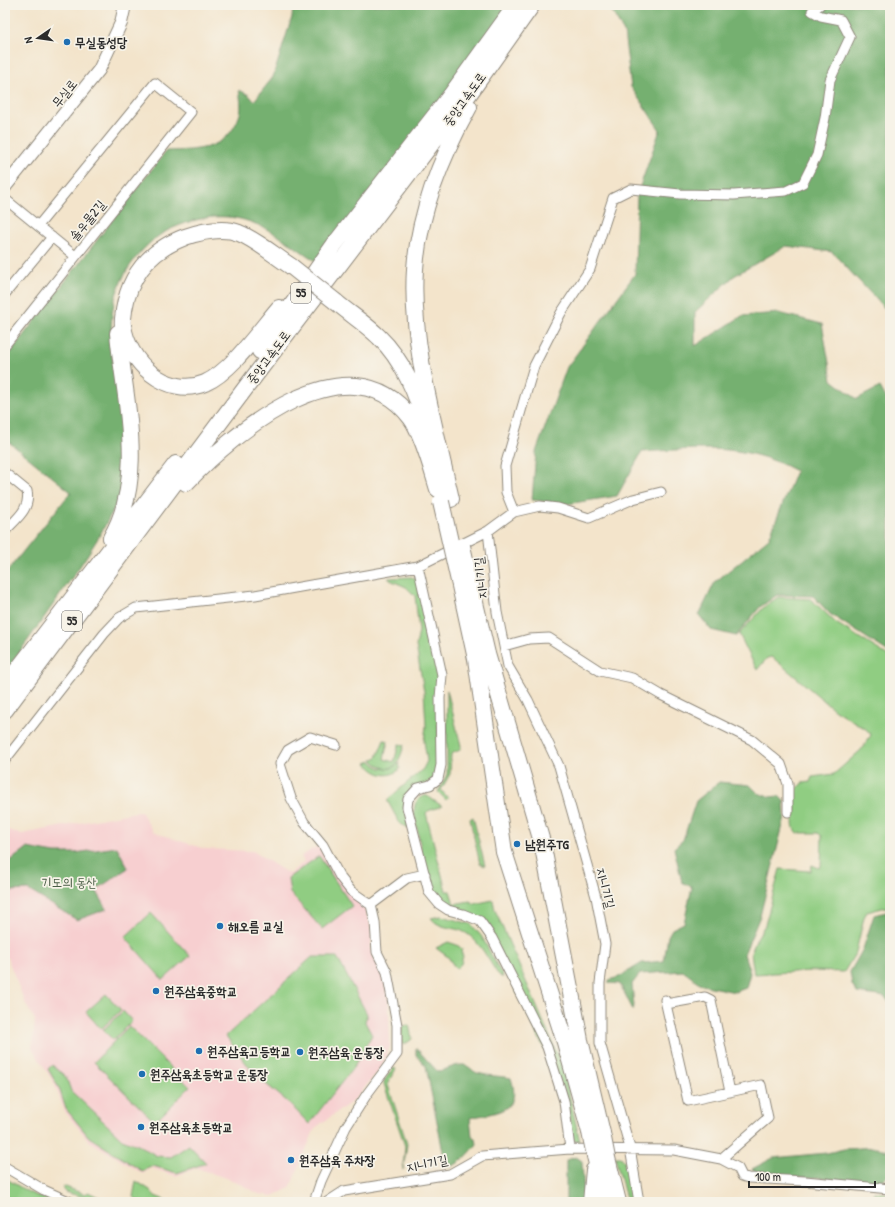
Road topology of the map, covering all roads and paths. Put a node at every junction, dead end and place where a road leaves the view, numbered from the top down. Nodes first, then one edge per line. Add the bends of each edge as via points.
1 (125, 5) edge
2 (516, 5) edge
3 (532, 5) edge
4 (820, 5) edge
5 (504, 44) junction
6 (5, 187) edge
7 (5, 199) edge
8 (38, 226) junction
9 (52, 237) junction
10 (334, 245) junction
11 (75, 256) junction
12 (295, 265) junction
13 (5, 294) edge
14 (338, 298) junction
15 (5, 345) edge
16 (431, 411) junction
17 (5, 473) edge
18 (661, 492) dead end
19 (444, 497) junction
20 (514, 512) junction
21 (5, 531) edge
22 (488, 531) junction
23 (139, 532) junction
24 (418, 566) junction
25 (464, 579) junction
26 (85, 580) junction
27 (504, 646) junction
28 (5, 686) edge
29 (5, 710) edge
30 (336, 745) dead end
31 (5, 760) edge
32 (788, 812) dead end
33 (425, 874) junction
34 (371, 905) junction
35 (730, 1092) junction
36 (596, 1133) junction
37 (630, 1148) junction
38 (570, 1150) junction
39 (601, 1157) junction
40 (721, 1159) junction
41 (5, 1167) edge
42 (890, 1189) edge
43 (71, 1202) edge
44 (314, 1202) edge
45 (327, 1202) edge
46 (591, 1202) edge
47 (606, 1202) edge
48 (614, 1202) edge
49 (618, 1202) edge
50 (639, 1202) edge

1 - 6 street, 무실로 via 121,23 99,70
2 - 10 highway, 중앙고속도로 / 55 via 451,95
3 - 5 highway, 중앙고속도로 / 55
4 - 20 street via 812,11 821,16 841,20 850,37 830,80 817,155 803,183 786,191 734,195 680,194 631,188 613,198 590,269 561,313 534,366 505,466 506,492
5 - 16 highway via 445,153 430,195 419,238 415,270 415,308
5 - 23 highway, 중앙고속도로 / 55 via 464,101
7 - 8 street
8 - 9 street
8 - 11 street, 솔우물2길 via 155,83 191,112
9 - 11 street
9 - 13 street
10 - 12 highway via 224,372 204,384 180,387 159,379 141,364 129,348 122,324 126,297 134,279 151,256 167,244 190,235 217,230 237,232
10 - 26 highway, 중앙고속도로 / 55 via 237,384
11 - 15 street, 솔우물2길
12 - 14 highway
12 - 26 highway via 284,251 253,231 240,225 216,222 188,228 162,238 145,253 128,276 120,296 117,325 130,430 127,496 118,526
14 - 16 highway via 382,331 401,354 417,380
14 - 19 highway via 380,337 411,385
16 - 19 highway
17 - 21 street via 27,491 29,498 27,507
18 - 20 street via 633,499 589,518 558,508 540,506
19 - 23 highway via 413,420 391,398 372,389 350,385 304,395 279,408 227,443
19 - 25 highway, bridge
20 - 22 street
22 - 24 street
22 - 27 street, 지니기길 via 497,612
23 - 29 highway, 중앙고속도로 / 55
24 - 31 street via 254,595 136,608 119,618 104,634
24 - 33 street via 442,675 441,765 438,779 430,785 418,788 408,799 407,807
25 - 36 highway via 542,842
25 - 36 highway via 504,852
26 - 28 highway, 중앙고속도로 / 55
27 - 32 street via 529,639 549,638 600,671 632,678 752,740 781,764 788,784
27 - 37 street, 지니기길 via 508,666 528,700 559,766 596,897 605,944 600,983 600,1043
30 - 34 street via 310,737 288,750 280,764 291,798 304,822 323,845 351,891
33 - 34 street via 407,878
33 - 38 street via 429,892 439,904 448,910 480,921 492,938 547,1047 564,1101
34 - 44 street via 377,952 387,972 396,1026 397,1054 346,1127 321,1180
35 - 35 street via 688,1101 666,1002 705,996 711,1000
35 - 40 street via 761,1085 768,1118
36 - 39 highway, bridge
37 - 38 street, 지니기길
37 - 40 street, 지니기길 via 674,1150
37 - 50 street, 지니기길
38 - 45 street, 지니기길 via 482,1156 450,1174 344,1191
39 - 46 highway
39 - 47 highway
39 - 48 highway
39 - 49 highway
40 - 42 street, 지니기길 via 738,1168 742,1176 748,1178
41 - 43 street via 44,1190

